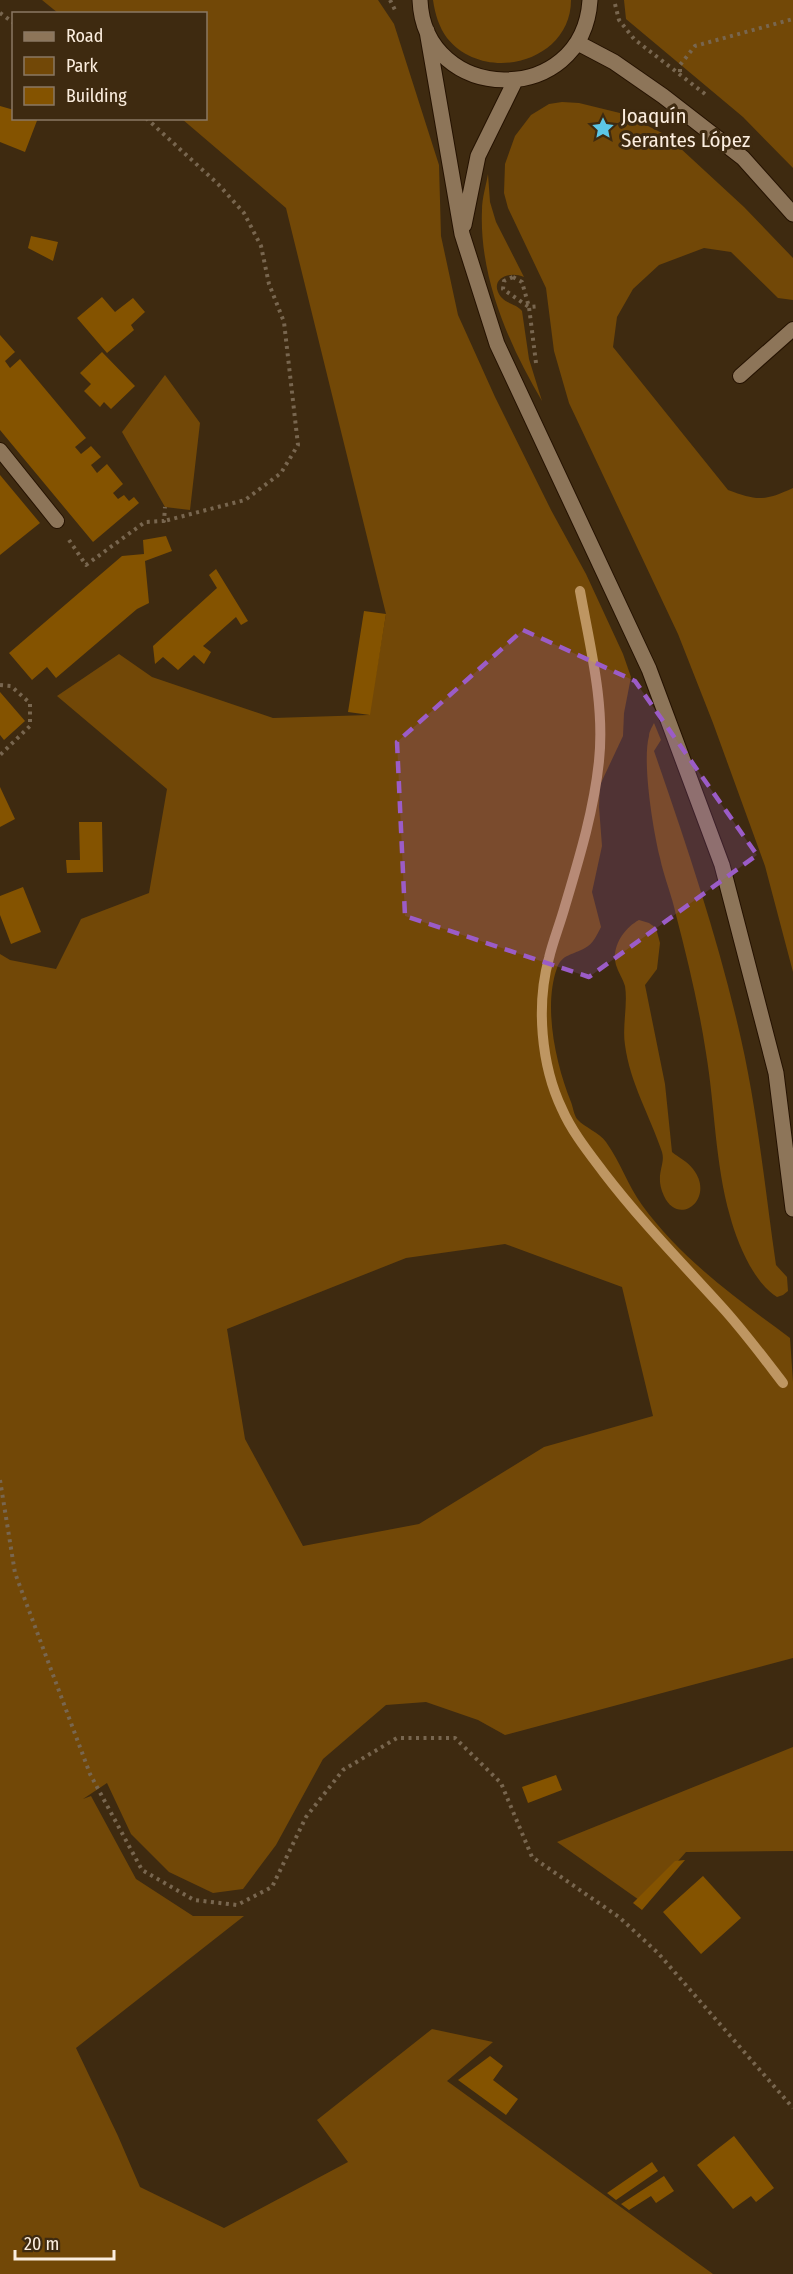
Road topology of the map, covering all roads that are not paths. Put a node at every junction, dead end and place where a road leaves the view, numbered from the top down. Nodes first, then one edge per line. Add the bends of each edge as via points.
1 (420, 0) edge
2 (590, 0) edge
3 (427, 31) junction
4 (578, 43) junction
5 (515, 81) junction
6 (793, 214) edge
7 (462, 234) junction
8 (793, 329) edge
9 (740, 376) dead end
10 (0, 450) edge
11 (57, 521) road end
12 (793, 1209) edge

1 - 3 street
2 - 4 street via 589,16
3 - 5 street via 442,54 463,70 489,80
3 - 7 street
4 - 5 street via 547,70
4 - 6 street via 663,96 743,158
5 - 7 street via 478,156
7 - 12 street via 497,344 649,669 722,865 776,1073
8 - 9 lane
10 - 11 lane

